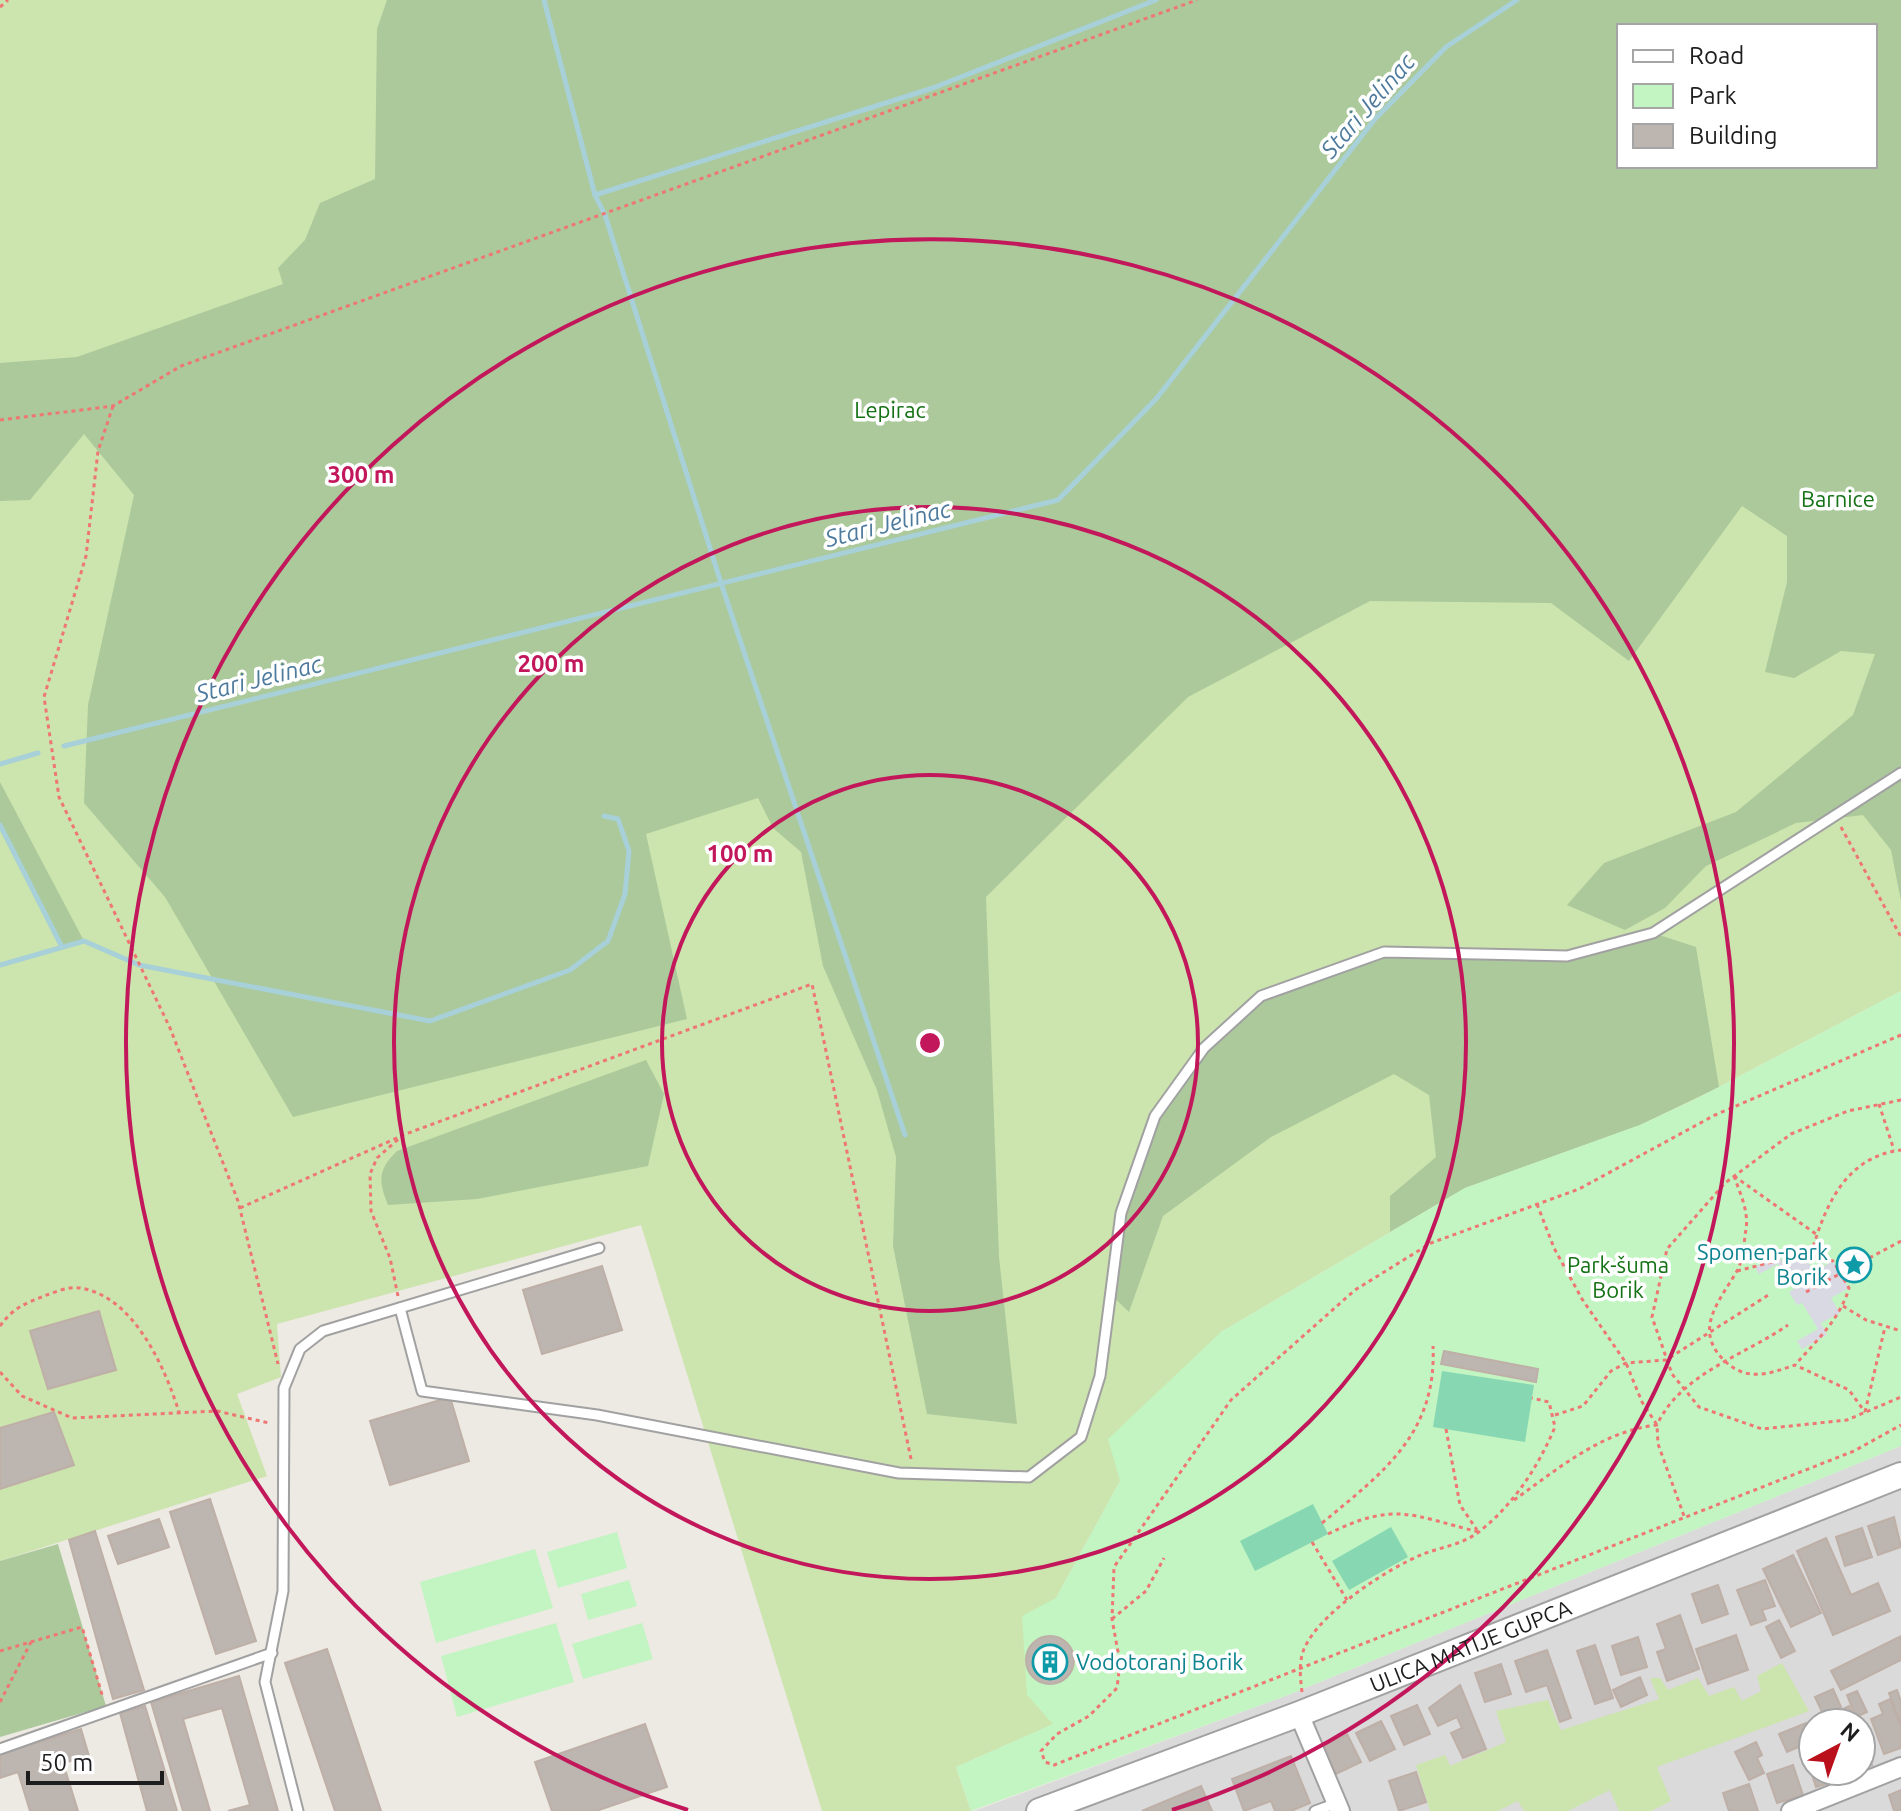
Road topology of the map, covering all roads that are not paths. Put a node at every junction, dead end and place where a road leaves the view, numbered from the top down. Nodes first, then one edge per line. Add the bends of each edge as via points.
1 (1901, 773) edge
2 (599, 1248) dead end
3 (400, 1308) junction
4 (1901, 1475) edge
5 (272, 1653) junction
6 (1301, 1706) junction
7 (0, 1749) edge
8 (1901, 1767) edge
9 (1831, 1804) edge
10 (1339, 1807) edge
11 (298, 1811) edge
12 (1039, 1811) edge
13 (1315, 1811) edge
14 (1791, 1811) edge

1 - 3 lane via 1653,933 1567,956 1384,952 1261,996 1204,1048 1155,1116 1121,1213 1100,1376 1081,1437 1029,1477 914,1474 597,1415 422,1391
2 - 3 lane
3 - 5 lane via 323,1331 300,1349 284,1388 283,1591
4 - 6 street, ULICA MATIJE GUPCA
5 - 7 lane
5 - 11 lane via 265,1682
6 - 10 street
6 - 12 street, ULICA MATIJE GUPCA
8 - 9 street
9 - 14 street
10 - 13 lane

